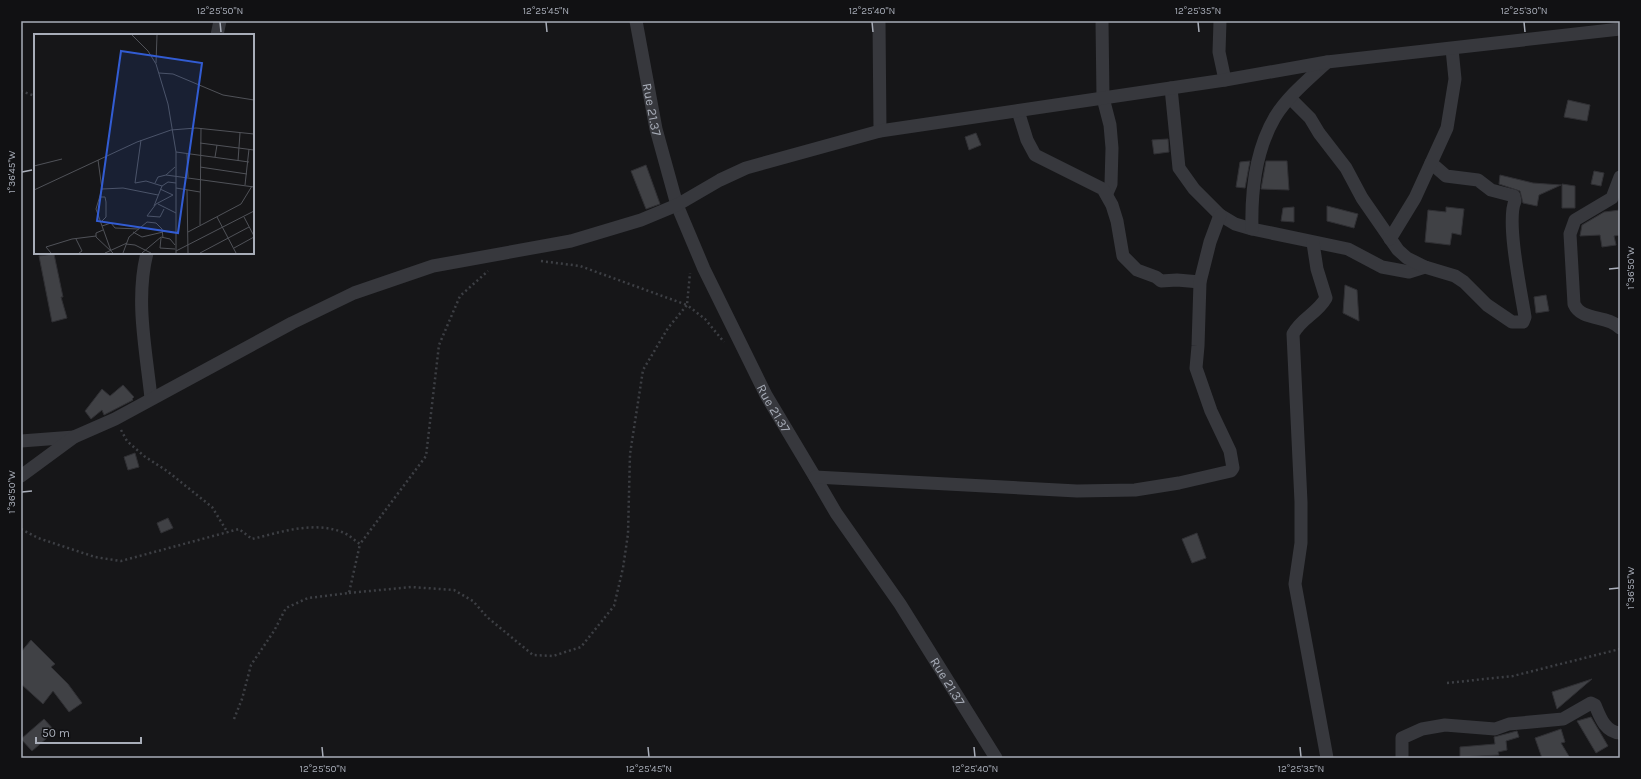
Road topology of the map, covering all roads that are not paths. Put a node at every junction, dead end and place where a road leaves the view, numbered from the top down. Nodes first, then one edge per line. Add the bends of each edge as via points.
1 (220, 21) edge
2 (636, 21) edge
3 (879, 21) edge
4 (1102, 21) edge
5 (1220, 21) edge
6 (1620, 29) edge
7 (217, 34) edge
8 (1452, 49) junction
9 (1327, 62) junction
10 (1225, 80) junction
11 (1171, 88) junction
12 (1103, 98) junction
13 (1290, 98) junction
14 (1018, 111) junction
15 (880, 132) junction
16 (1431, 163) junction
17 (1620, 177) edge
18 (1107, 193) junction
19 (677, 205) junction
20 (1220, 215) junction
21 (1252, 229) junction
22 (1390, 239) junction
23 (1313, 243) junction
24 (147, 254) edge
25 (1425, 267) junction
26 (1200, 282) junction
27 (1620, 328) edge
28 (151, 398) junction
29 (74, 437) junction
30 (21, 441) edge
31 (21, 476) edge
32 (815, 477) junction
33 (1620, 733) edge
34 (996, 758) edge
35 (1327, 758) edge
36 (1402, 758) edge

1 - 7 street
2 - 19 street, Rue 21.37 via 656,130
3 - 15 street
4 - 12 street
5 - 10 street via 1219,52
6 - 8 street
8 - 9 street
8 - 16 street via 1455,78 1447,128
9 - 10 street
9 - 13 street
10 - 11 street
11 - 12 street
11 - 20 street via 1179,168 1194,189
12 - 14 street
12 - 18 street via 1110,125 1112,148 1111,184
13 - 21 street via 1276,117 1256,163 1251,209
13 - 22 street via 1310,118 1346,168 1362,198
14 - 15 street
14 - 18 street via 1027,140 1035,155 1094,183
15 - 19 street via 746,168
16 - 22 street via 1415,198
16 - 25 street via 1446,176 1478,180 1491,190 1514,196 1516,201 1511,224 1525,317 1523,322 1512,322 1487,305 1455,276
17 - 27 street via 1612,198 1575,220 1570,234 1574,304 1577,311 1607,319
18 - 26 street via 1117,221 1123,256 1137,270 1161,281
19 - 28 street via 641,220 571,241 433,266 354,293
19 - 32 street, Rue 21.37 via 704,269 766,395
20 - 21 street via 1235,224
20 - 26 street
21 - 23 street
22 - 25 street via 1407,258
23 - 25 street via 1348,249 1382,267 1410,272
23 - 35 street via 1317,269 1326,298 1315,313 1297,326 1293,334 1301,502 1301,543 1295,584
24 - 28 street via 142,288 142,323
26 - 32 street via 1196,368 1211,411 1230,451 1233,468 1231,471 1135,490 1077,491
28 - 29 street via 115,419
29 - 30 street
29 - 31 street
32 - 34 street, Rue 21.37 via 836,513 900,604
33 - 36 street via 1615,733 1606,726 1592,703 1563,718 1509,724 1495,729 1445,725 1422,729 1402,738

